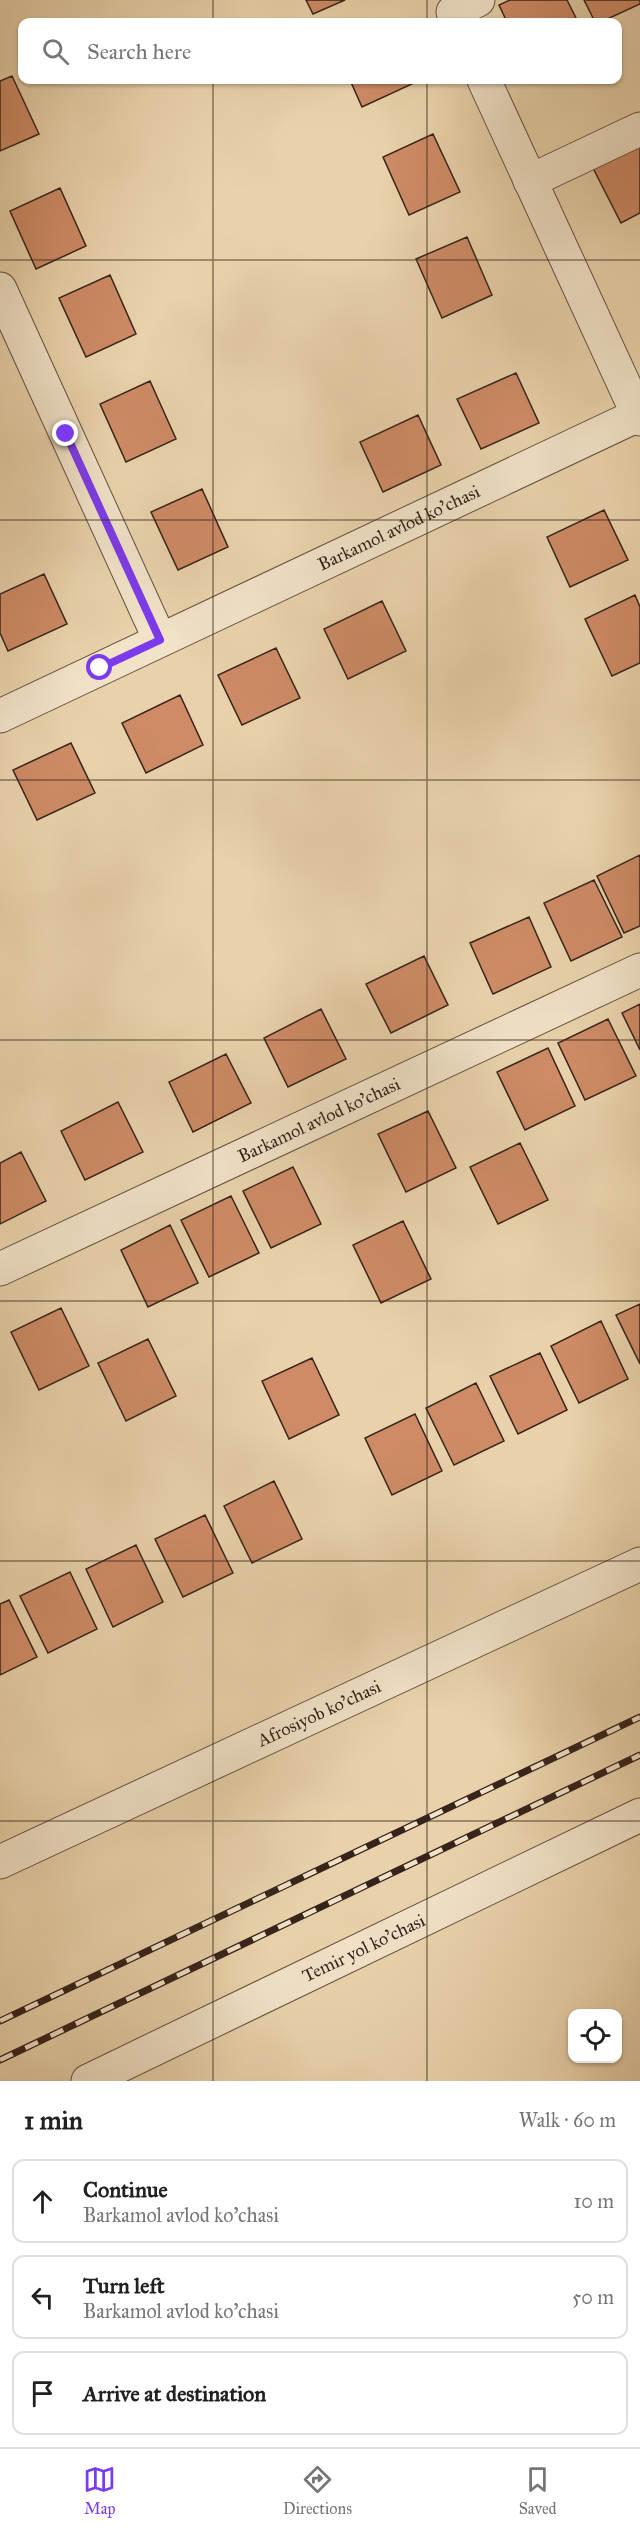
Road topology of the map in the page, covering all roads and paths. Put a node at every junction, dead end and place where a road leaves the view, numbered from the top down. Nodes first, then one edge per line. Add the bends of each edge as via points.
1 (486, 84) edge
2 (640, 129) edge
3 (530, 181) junction
4 (0, 289) edge
5 (639, 417) edge
6 (160, 640) junction
7 (0, 716) edge
8 (640, 970) edge
9 (0, 1269) edge
10 (640, 1564) edge
11 (640, 1815) edge
12 (0, 1863) edge
13 (88, 2081) edge

1 - 3 street, Barkamol avlod ko'chasi
2 - 3 street
3 - 5 street, Barkamol avlod ko'chasi
4 - 6 street
5 - 6 street, Barkamol avlod ko'chasi
6 - 7 street, Barkamol avlod ko'chasi
8 - 9 street, Barkamol avlod ko'chasi
10 - 12 street, Afrosiyob ko'chasi
11 - 13 street, Temir yol ko'chasi

